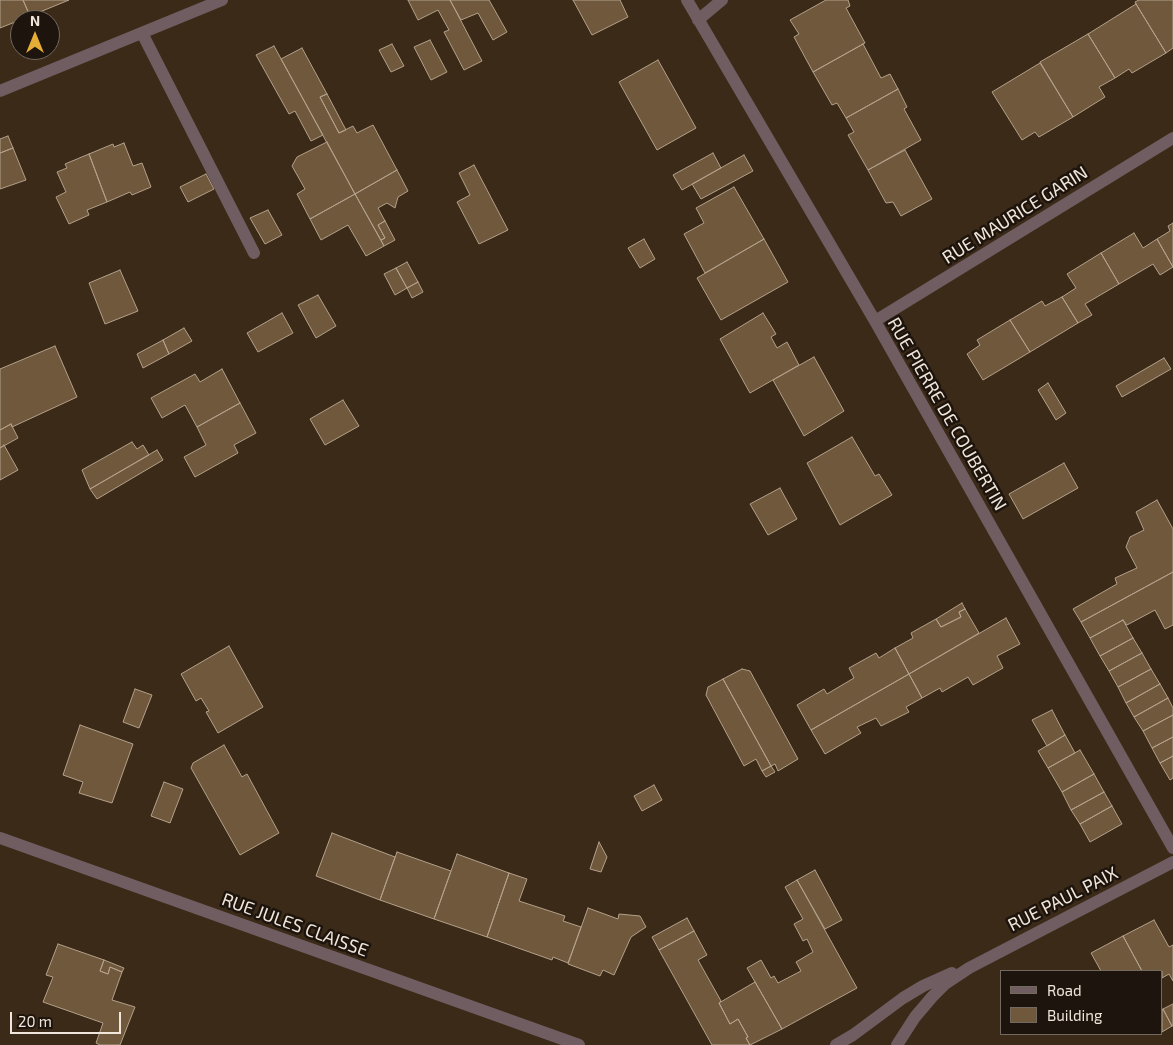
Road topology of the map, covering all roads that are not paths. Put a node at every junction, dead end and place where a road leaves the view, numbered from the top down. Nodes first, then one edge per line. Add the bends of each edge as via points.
1 (222, 0) edge
2 (687, 0) edge
3 (722, 0) edge
4 (698, 20) junction
5 (142, 33) junction
6 (0, 91) edge
7 (1173, 138) edge
8 (254, 253) dead end
9 (874, 321) junction
10 (0, 838) edge
11 (1173, 848) edge
12 (1173, 862) edge
13 (969, 968) junction
14 (579, 1045) edge
15 (836, 1045) edge
16 (897, 1045) edge

1 - 5 street
2 - 4 street, RUE PIERRE DE COUBERTIN
3 - 4 street
4 - 9 street, RUE PIERRE DE COUBERTIN
5 - 6 street
5 - 8 street
7 - 9 street, RUE MAURICE GARIN
9 - 11 street, RUE PIERRE DE COUBERTIN
10 - 14 street, RUE JULES CLAISSE
12 - 13 street, RUE PAUL PAIX
13 - 15 street, RUE PAUL PAIX via 923,986
13 - 16 street, RUE PAUL PAIX via 932,997

